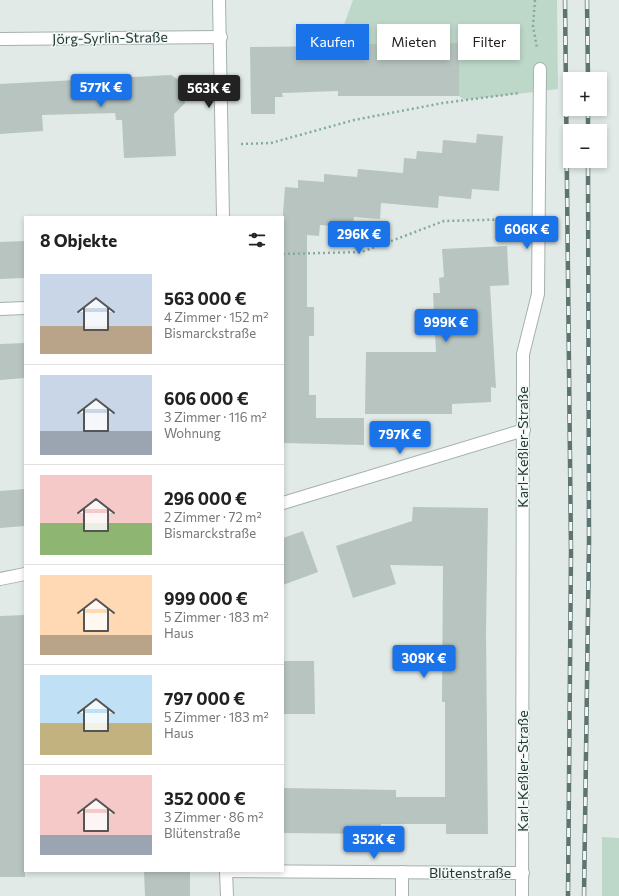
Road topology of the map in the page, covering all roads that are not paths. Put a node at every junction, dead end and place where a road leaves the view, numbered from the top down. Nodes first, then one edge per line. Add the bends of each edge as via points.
1 (219, 0) edge
2 (221, 37) junction
3 (0, 39) edge
4 (540, 69) road end
5 (223, 216) edge
6 (24, 308) edge
7 (0, 309) edge
8 (524, 430) junction
9 (284, 503) edge
10 (24, 574) edge
11 (0, 579) edge
12 (284, 871) edge
13 (226, 872) edge
14 (402, 872) junction
15 (523, 873) junction
16 (227, 896) edge
17 (402, 896) edge
18 (522, 896) edge

1 - 2 street
2 - 3 street, Jörg-Syrlin-Straße
2 - 5 street
4 - 8 street, Karl-Keßler-Straße via 538,294 523,354
6 - 7 street
8 - 9 street
8 - 15 street, Karl-Keßler-Straße
10 - 11 street
12 - 14 street, Blütenstraße
13 - 16 street
14 - 15 street, Blütenstraße
14 - 17 street
15 - 18 street, Karl-Keßler-Straße

